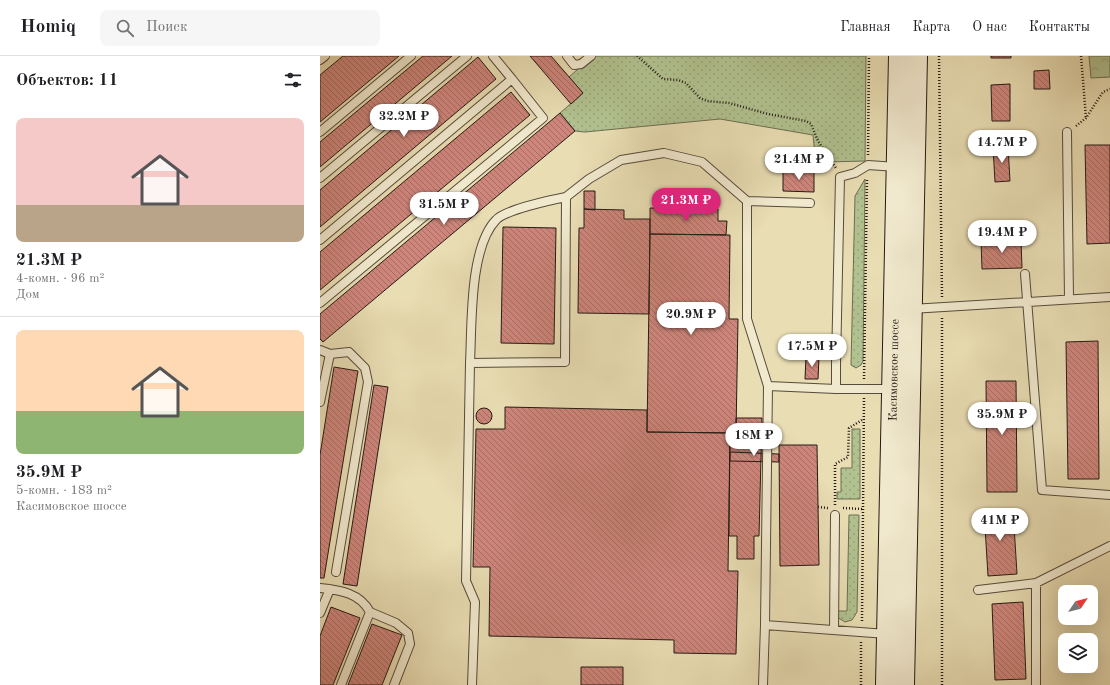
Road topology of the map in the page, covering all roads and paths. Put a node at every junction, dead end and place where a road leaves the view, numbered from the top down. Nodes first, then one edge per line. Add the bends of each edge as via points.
1 (325, 56) edge
2 (411, 56) edge
3 (466, 56) edge
4 (493, 56) edge
5 (567, 56) edge
6 (591, 56) edge
7 (637, 56) edge
8 (869, 56) edge
9 (900, 56) edge
10 (916, 56) edge
11 (939, 56) edge
12 (1081, 56) edge
13 (320, 60) edge
14 (512, 79) junction
15 (1110, 89) edge
16 (1086, 118) junction
17 (320, 132) edge
18 (1067, 132) joint
19 (868, 165) junction
20 (898, 167) junction
21 (320, 178) edge
22 (840, 178) junction
23 (566, 197) junction
24 (747, 201) junction
25 (810, 203) dead end
26 (320, 240) edge
27 (1025, 274) dead end
28 (1110, 297) edge
29 (1069, 299) junction
30 (1028, 302) junction
31 (320, 303) edge
32 (942, 307) junction
33 (903, 310) junction
34 (320, 350) edge
35 (330, 354) junction
36 (470, 363) junction
37 (768, 386) junction
38 (836, 389) junction
39 (864, 389) junction
40 (893, 389) junction
41 (320, 402) edge
42 (863, 419) junction
43 (1110, 495) edge
44 (835, 515) joint
45 (1110, 546) edge
46 (336, 572) dead end
47 (1036, 583) junction
48 (320, 588) edge
49 (330, 589) junction
50 (978, 590) dead end
51 (370, 612) junction
52 (320, 614) edge
53 (766, 625) junction
54 (834, 630) junction
55 (862, 632) junction
56 (887, 634) junction
57 (341, 685) edge
58 (394, 685) edge
59 (472, 685) edge
60 (763, 685) edge
61 (861, 685) edge
62 (887, 685) edge
63 (903, 685) edge
64 (942, 685) edge
65 (1036, 685) edge

1 - 13 lane
2 - 17 lane
3 - 21 lane
4 - 14 lane
5 - 6 lane via 574,65 581,64
7 - 22 path via 663,80 686,83 700,98 707,101 729,103 811,124
8 - 19 path
9 - 20 main road, Касимовское шоссе
10 - 33 main road, Касимовское шоссе
11 - 32 path
12 - 16 path
14 - 26 lane
14 - 31 lane via 543,118
15 - 16 path via 1103,92
16 - 18 path
18 - 29 lane
19 - 20 lane
19 - 22 lane
19 - 39 path
20 - 33 main road, Касимовское шоссе
22 - 38 lane
23 - 24 lane via 589,179 621,160 664,153 702,162
23 - 36 lane via 524,207 496,219 481,244 474,289
23 - 36 lane via 565,362
24 - 25 lane
24 - 37 lane via 747,319
27 - 30 lane
28 - 29 lane
29 - 30 lane
30 - 32 lane
30 - 43 lane via 1042,490
32 - 33 lane
32 - 64 path
33 - 40 main road, Касимовское шоссе
33 - 63 main road, Касимовское шоссе
34 - 35 lane
35 - 41 lane
35 - 46 lane via 349,352 365,368 368,382
36 - 59 lane via 466,581 475,602
37 - 38 lane
37 - 53 lane
38 - 39 lane
39 - 40 lane
39 - 42 path
40 - 56 main road, Касимовское шоссе
42 - 44 path via 849,428 848,457 835,464
42 - 55 path
44 - 54 lane
45 - 47 lane
47 - 50 lane
47 - 65 lane
48 - 49 lane
49 - 51 lane via 353,595 365,603
49 - 52 lane
51 - 57 lane
51 - 58 lane via 396,623 408,633 410,644
53 - 54 lane
53 - 60 lane
54 - 55 lane
55 - 56 lane
55 - 61 path
56 - 62 main road, Касимовское шоссе

